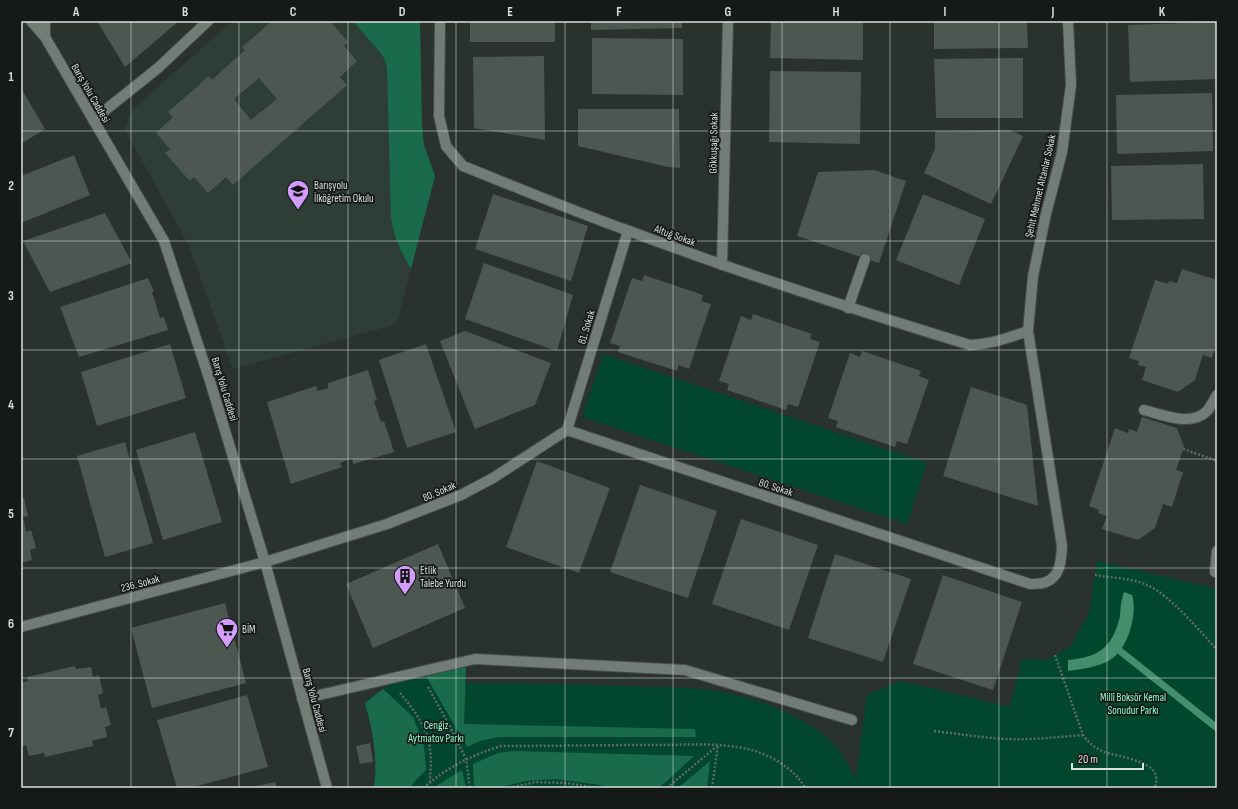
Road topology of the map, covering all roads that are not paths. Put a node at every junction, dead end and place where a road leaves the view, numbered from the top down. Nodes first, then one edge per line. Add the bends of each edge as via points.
1 (31, 21) edge
2 (45, 21) edge
3 (208, 21) edge
4 (440, 21) edge
5 (728, 21) edge
6 (1068, 21) edge
7 (45, 37) junction
8 (93, 120) junction
9 (628, 231) junction
10 (865, 259) dead end
11 (722, 265) junction
12 (848, 308) junction
13 (1028, 331) junction
14 (1217, 395) edge
15 (1144, 410) dead end
16 (567, 430) junction
17 (1217, 551) edge
18 (265, 562) junction
19 (1215, 572) dead end
20 (21, 627) edge
21 (302, 698) junction
22 (852, 720) dead end
23 (327, 788) edge

1 - 7 street, Barış Yolu Caddesi
2 - 7 street
3 - 8 street via 158,68
4 - 9 street, Altuğ Sokak via 439,116 446,146 463,166
5 - 11 street, Gökkuşağı Sokak
6 - 13 street, Şehit Mehmet Altanlar Sokak via 1071,85 1063,145 1032,276
7 - 8 street, Barış Yolu Caddesi
8 - 18 street, Barış Yolu Caddesi via 164,241
9 - 11 street, Altuğ Sokak
9 - 16 street, 81. Sokak
10 - 12 street
11 - 12 street, Altuğ Sokak
12 - 13 street, Altuğ Sokak via 970,345 986,344
13 - 16 street, 80. Sokak via 1062,546 1056,576 1045,583 1030,584
14 - 15 street via 1206,411 1191,420
16 - 18 street, 80. Sokak via 493,478 461,495 387,524
17 - 19 street
18 - 20 street, 236. Sokak
18 - 21 street, Barış Yolu Caddesi
21 - 22 street via 475,659 685,670
21 - 23 street, Barış Yolu Caddesi

